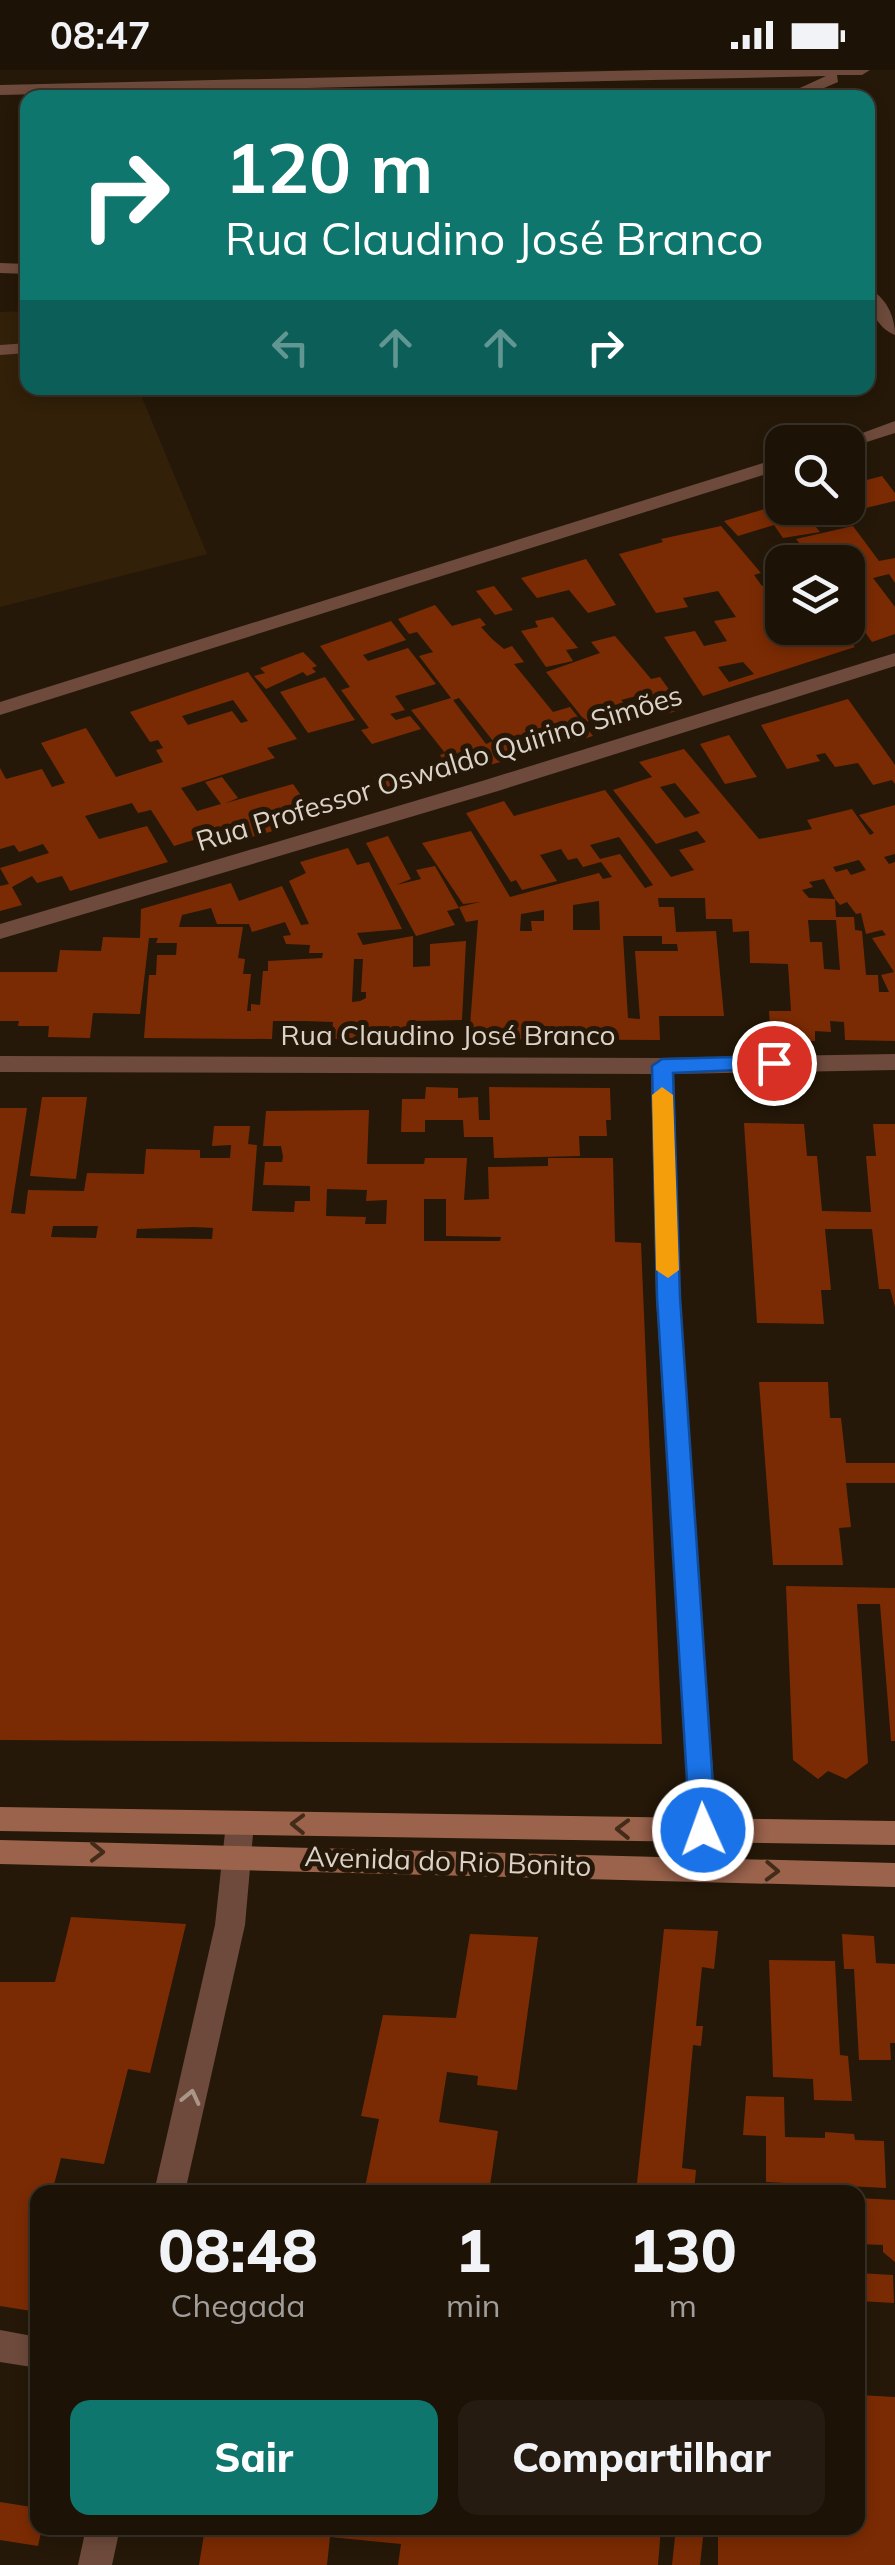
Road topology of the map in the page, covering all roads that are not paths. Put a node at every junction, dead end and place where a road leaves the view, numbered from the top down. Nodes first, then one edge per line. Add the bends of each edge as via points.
1 (864, 70) edge
2 (0, 90) edge
3 (808, 90) edge
4 (875, 303) edge
5 (895, 330) edge
6 (895, 427) edge
7 (865, 436) edge
8 (765, 468) edge
9 (895, 659) edge
10 (0, 709) edge
11 (0, 932) edge
12 (895, 1062) edge
13 (0, 1064) edge
14 (662, 1066) junction
15 (0, 1818) edge
16 (240, 1823) junction
17 (703, 1830) junction
18 (895, 1833) edge
19 (0, 1852) edge
20 (236, 1856) junction
21 (699, 1868) junction
22 (895, 1875) edge
23 (171, 2185) edge
24 (0, 2346) edge
25 (30, 2351) edge
26 (102, 2535) edge
27 (96, 2565) edge

1 - 2 street
1 - 3 street
4 - 5 street
6 - 7 street
8 - 10 street
9 - 11 street, Rua Professor Oswaldo Quirino Simões
12 - 14 street, Rua Claudino José Branco
13 - 14 street, Rua Claudino José Branco
14 - 17 street via 668,1297
15 - 16 main road, Avenida do Rio Bonito
17 -> 16 main road, Avenida do Rio Bonito
16 - 20 street
17 - 18 main road, Avenida do Rio Bonito
17 - 21 street
19 -> 20 main road, Avenida do Rio Bonito
20 - 21 main road, Avenida do Rio Bonito
23 -> 20 street via 230,1924
21 -> 22 main road, Avenida do Rio Bonito
24 - 25 street
26 - 27 street

